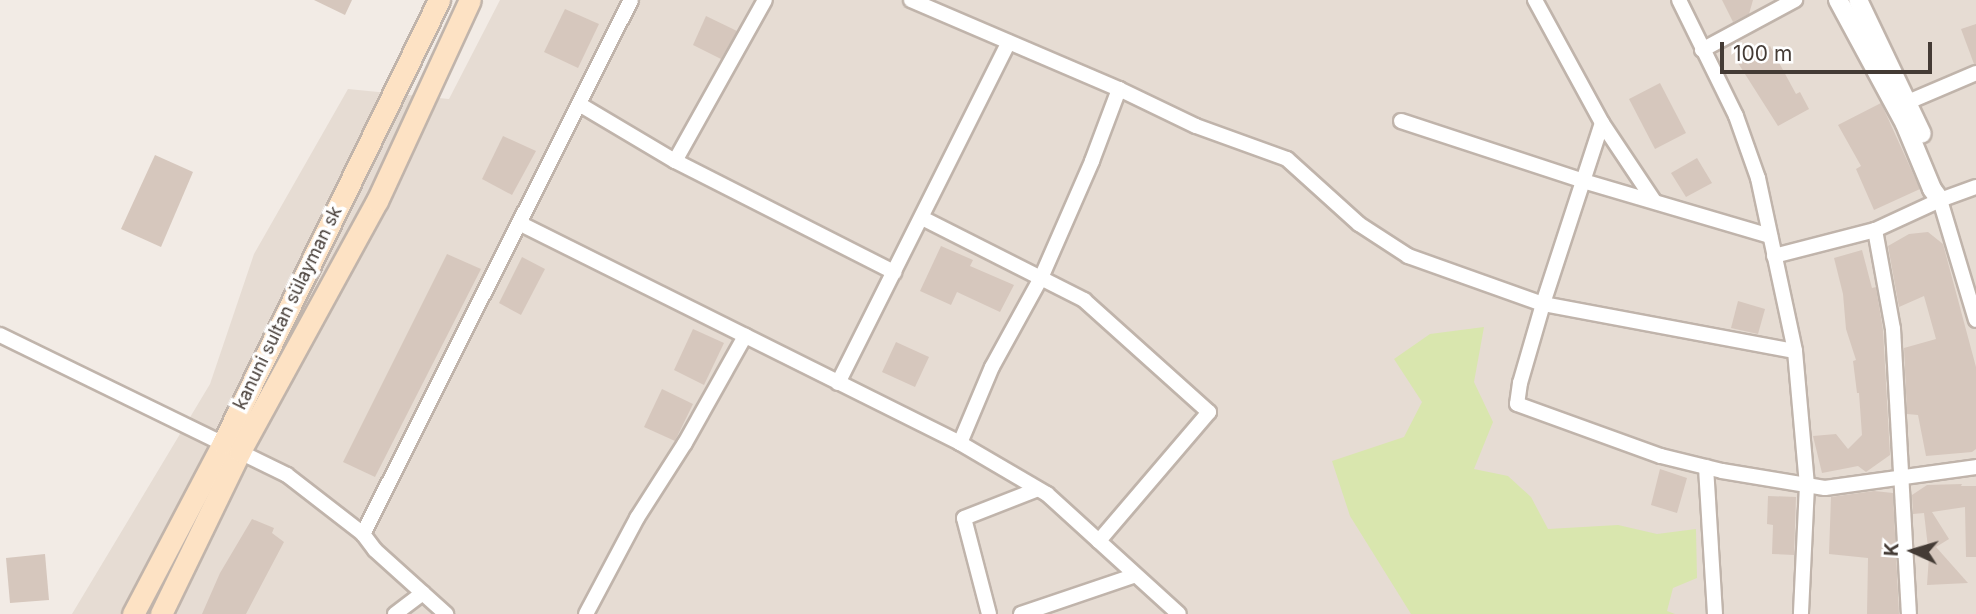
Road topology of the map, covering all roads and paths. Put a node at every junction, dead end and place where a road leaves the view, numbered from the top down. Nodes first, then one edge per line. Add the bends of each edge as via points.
1 (439, 0) edge
2 (470, 0) edge
3 (631, 0) edge
4 (765, 0) edge
5 (911, 0) edge
6 (1535, 0) edge
7 (1679, 0) edge
8 (1795, 0) edge
9 (1838, 0) edge
10 (1858, 0) edge
11 (1009, 42) junction
12 (1702, 50) junction
13 (1976, 73) edge
14 (1119, 89) junction
15 (1908, 102) junction
16 (579, 104) junction
17 (1401, 121) dead end
18 (1602, 123) junction
19 (675, 161) junction
20 (1583, 181) junction
21 (1976, 187) edge
22 (1940, 200) junction
23 (1654, 201) junction
24 (922, 218) junction
25 (521, 224) junction
26 (1875, 230) junction
27 (1770, 236) junction
28 (1774, 256) junction
29 (894, 272) junction
30 (1041, 278) junction
31 (1543, 304) junction
32 (1976, 320) edge
33 (0, 335) edge
34 (745, 336) junction
35 (1795, 351) junction
36 (838, 383) junction
37 (960, 443) junction
38 (231, 447) junction
39 (1706, 467) junction
40 (1976, 467) edge
41 (1904, 477) junction
42 (1807, 485) junction
43 (1038, 489) junction
44 (363, 534) junction
45 (1099, 541) junction
46 (1136, 575) junction
47 (423, 593) junction
48 (133, 614) edge
49 (161, 614) edge
50 (395, 614) edge
51 (446, 614) edge
52 (586, 614) edge
53 (989, 614) edge
54 (1021, 614) edge
55 (1179, 614) edge
56 (1715, 614) edge
57 (1801, 614) edge
58 (1909, 614) edge

1 - 38 main road, kanuni sultan sülayman sk
2 - 38 main road via 377,201
3 - 16 street
4 - 19 street
5 - 11 street
6 - 18 street
7 - 12 street
8 - 12 street
9 - 22 street
10 - 15 street
11 - 14 street
11 - 24 street
12 - 27 street via 1736,116 1758,178
13 - 15 street
14 - 30 street
14 - 31 street via 1196,126 1287,159 1359,224 1408,256
15 - 22 street via 1942,182
16 - 19 street
16 - 25 street
17 - 20 street
18 - 20 street
18 - 23 street
19 - 29 street
20 - 23 street
20 - 31 street
21 - 22 street
22 - 26 street
22 - 32 street
23 - 27 street
24 - 29 street
24 - 30 street
25 - 34 street
25 - 44 street
26 - 28 street
26 - 41 street via 1893,329
27 - 28 street
28 - 35 street
29 - 36 street
30 - 37 street via 992,367
30 - 45 street via 1084,300 1209,412
31 - 35 street
31 - 39 street via 1517,404
33 - 38 street
34 - 36 street
34 - 52 street
35 - 42 street
36 - 37 street
37 - 43 street
38 - 44 street via 287,475
38 - 48 main road, kanuni sultan sülayman sk
38 - 49 main road
39 - 42 street
39 - 56 street
40 - 41 street
41 - 42 street via 1825,488
41 - 58 street
42 - 57 street
43 - 45 street
43 - 53 street via 964,518
44 - 47 street via 374,550
45 - 46 street
46 - 54 street
46 - 55 street
47 - 50 street
47 - 51 street

